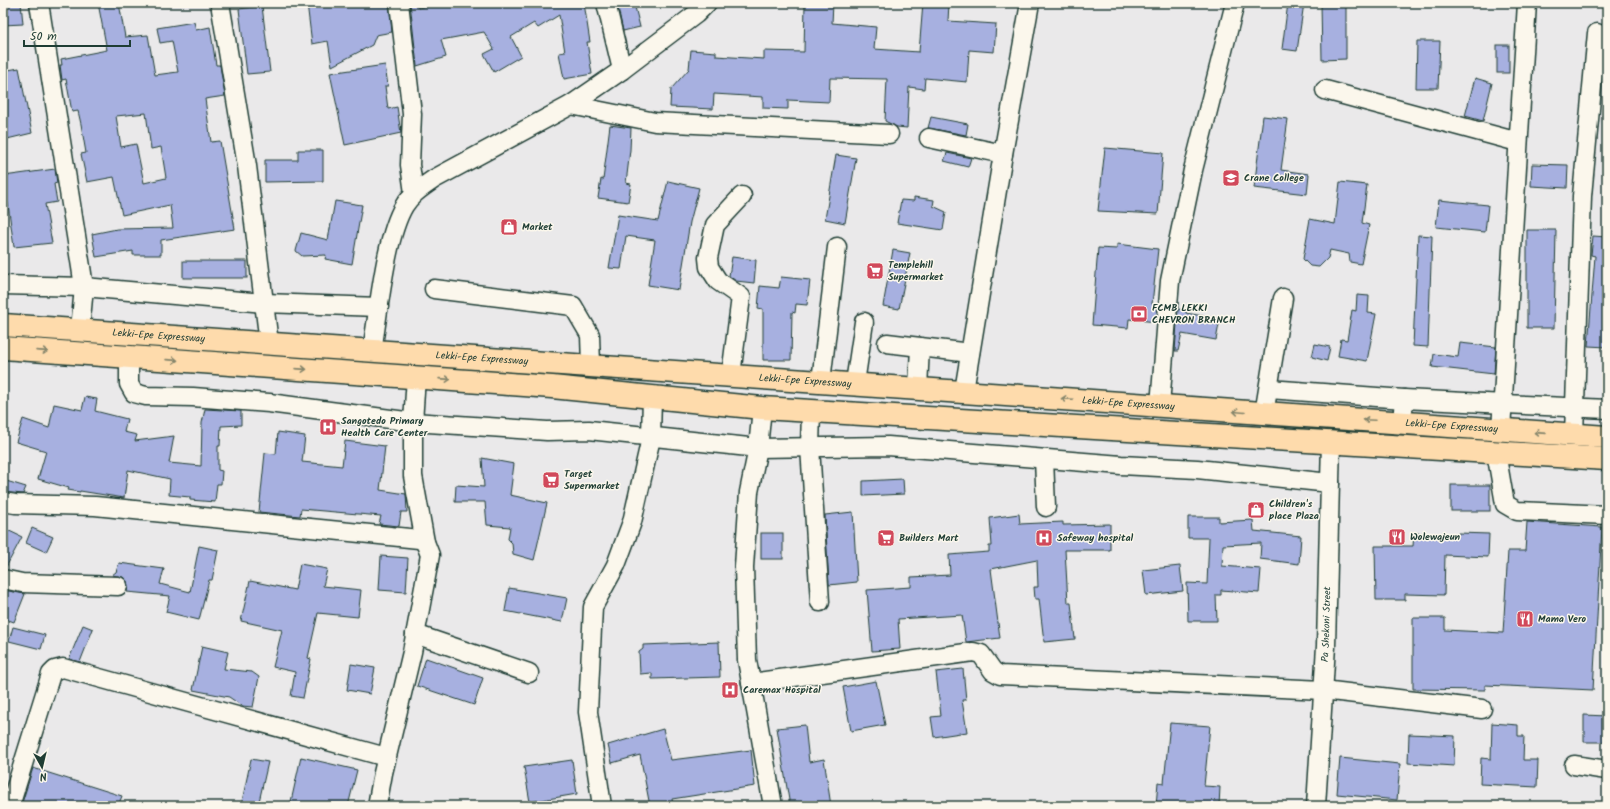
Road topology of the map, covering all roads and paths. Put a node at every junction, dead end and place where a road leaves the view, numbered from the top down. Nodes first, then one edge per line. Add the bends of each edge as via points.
1 (39, 3) edge
2 (220, 3) edge
3 (399, 3) edge
4 (606, 3) edge
5 (707, 3) edge
6 (1030, 3) edge
7 (1235, 3) edge
8 (1527, 3) edge
9 (1597, 33) dead end
10 (622, 70) junction
11 (1325, 90) dead end
12 (571, 105) junction
13 (889, 134) dead end
14 (929, 138) dead end
15 (1518, 142) junction
16 (1003, 154) junction
17 (414, 193) junction
18 (742, 196) dead end
19 (837, 247) dead end
20 (3, 284) edge
21 (84, 287) junction
22 (434, 289) dead end
23 (1283, 298) dead end
24 (264, 302) junction
25 (379, 307) junction
26 (864, 322) dead end
27 (3, 325) edge
28 (80, 330) junction
29 (269, 343) junction
30 (887, 343) dead end
31 (920, 347) junction
32 (3, 348) edge
33 (372, 350) junction
34 (970, 353) junction
35 (129, 357) junction
36 (591, 365) junction
37 (731, 375) junction
38 (416, 377) junction
39 (820, 381) junction
40 (855, 384) junction
41 (918, 388) junction
42 (1269, 388) junction
43 (964, 391) junction
44 (652, 397) junction
45 (1404, 399) junction
46 (1503, 404) junction
47 (1160, 405) junction
48 (1575, 407) junction
49 (762, 408) junction
50 (1607, 409) edge
51 (811, 411) junction
52 (1264, 414) junction
53 (413, 422) junction
54 (1402, 422) junction
55 (1501, 430) junction
56 (1574, 435) junction
57 (1607, 437) edge
58 (651, 438) junction
59 (1331, 441) junction
60 (810, 447) junction
61 (758, 448) junction
62 (1496, 452) junction
63 (1607, 458) edge
64 (1044, 459) junction
65 (1330, 483) junction
66 (3, 502) edge
67 (1046, 507) dead end
68 (1607, 515) edge
69 (425, 542) junction
70 (3, 579) edge
71 (118, 586) dead end
72 (820, 602) dead end
73 (415, 634) junction
74 (529, 673) dead end
75 (751, 683) junction
76 (1323, 690) junction
77 (1482, 709) dead end
78 (386, 757) junction
79 (1574, 765) dead end
80 (1607, 770) edge
81 (10, 806) edge
82 (378, 806) edge
83 (602, 806) edge
84 (773, 806) edge
85 (1316, 806) edge

1 - 21 street
2 - 24 street via 247,166
3 - 17 street via 412,114 410,165
4 - 10 street
5 - 10 street
6 - 16 street
7 - 47 street via 1193,170 1170,281
8 - 15 street
9 - 48 street via 1582,196
10 - 12 street
11 - 15 street
12 - 13 street via 655,122
12 - 17 street via 434,179
14 - 16 street
15 - 46 street
16 - 34 street
17 - 25 street via 404,206 396,225
18 - 37 street via 715,225 708,258 709,267 718,281 740,297 741,302
19 - 39 street
20 - 21 street
21 - 24 street
21 - 28 street
22 - 36 street via 573,306 590,335
23 - 42 street
24 - 25 street
24 - 29 street
25 - 33 street
26 - 40 street
27 - 28 highway, Lekki-Epe Expressway
28 - 29 highway, Lekki-Epe Expressway
29 - 33 highway, Lekki-Epe Expressway
30 - 31 street
31 - 34 street
31 - 41 street
32 -> 35 highway
33 - 36 highway, Lekki-Epe Expressway
34 - 43 street
35 -> 38 highway
35 - 53 street via 129,384 134,393 146,396 269,403
36 - 37 highway, Lekki-Epe Expressway
37 - 39 highway, Lekki-Epe Expressway
38 -> 44 highway
38 - 53 street
39 - 40 highway, Lekki-Epe Expressway
40 - 41 highway, Lekki-Epe Expressway
41 - 43 highway, Lekki-Epe Expressway
42 - 45 street
42 - 52 street
47 -> 43 highway, Lekki-Epe Expressway
44 - 49 highway
44 - 58 street
45 - 46 street
45 - 54 street
46 - 48 street
46 - 55 street
52 -> 47 highway, Lekki-Epe Expressway
48 - 50 street
48 - 56 street
49 - 51 highway
49 - 61 street
51 - 59 highway
51 - 60 street
54 -> 52 highway, Lekki-Epe Expressway
53 - 58 street via 547,431 589,430
53 - 69 street via 413,476
54 - 55 highway, Lekki-Epe Expressway
56 -> 55 highway, Lekki-Epe Expressway
56 - 57 highway, Lekki-Epe Expressway
58 - 61 street
58 - 83 street via 632,522 616,565 593,607 588,712
59 - 62 highway
59 - 65 street, Pa Shekoni Street
60 - 61 street
60 - 64 street via 888,446
60 - 72 street
61 - 75 street via 749,492 744,567 747,660
62 - 63 highway
62 - 68 street via 1505,504 1517,511
64 - 65 street via 1197,469
64 - 67 street
65 - 76 street, Pa Shekoni Street
66 - 69 street via 95,506 419,539
69 - 73 street via 430,556
70 - 71 street via 22,583
73 - 74 street
73 - 78 street
75 - 76 street via 973,652 981,654 993,671 1000,675
75 - 84 street
76 - 77 street
76 - 85 street, Pa Shekoni Street
78 - 81 street via 63,668 51,674
78 - 82 street
79 - 80 street

